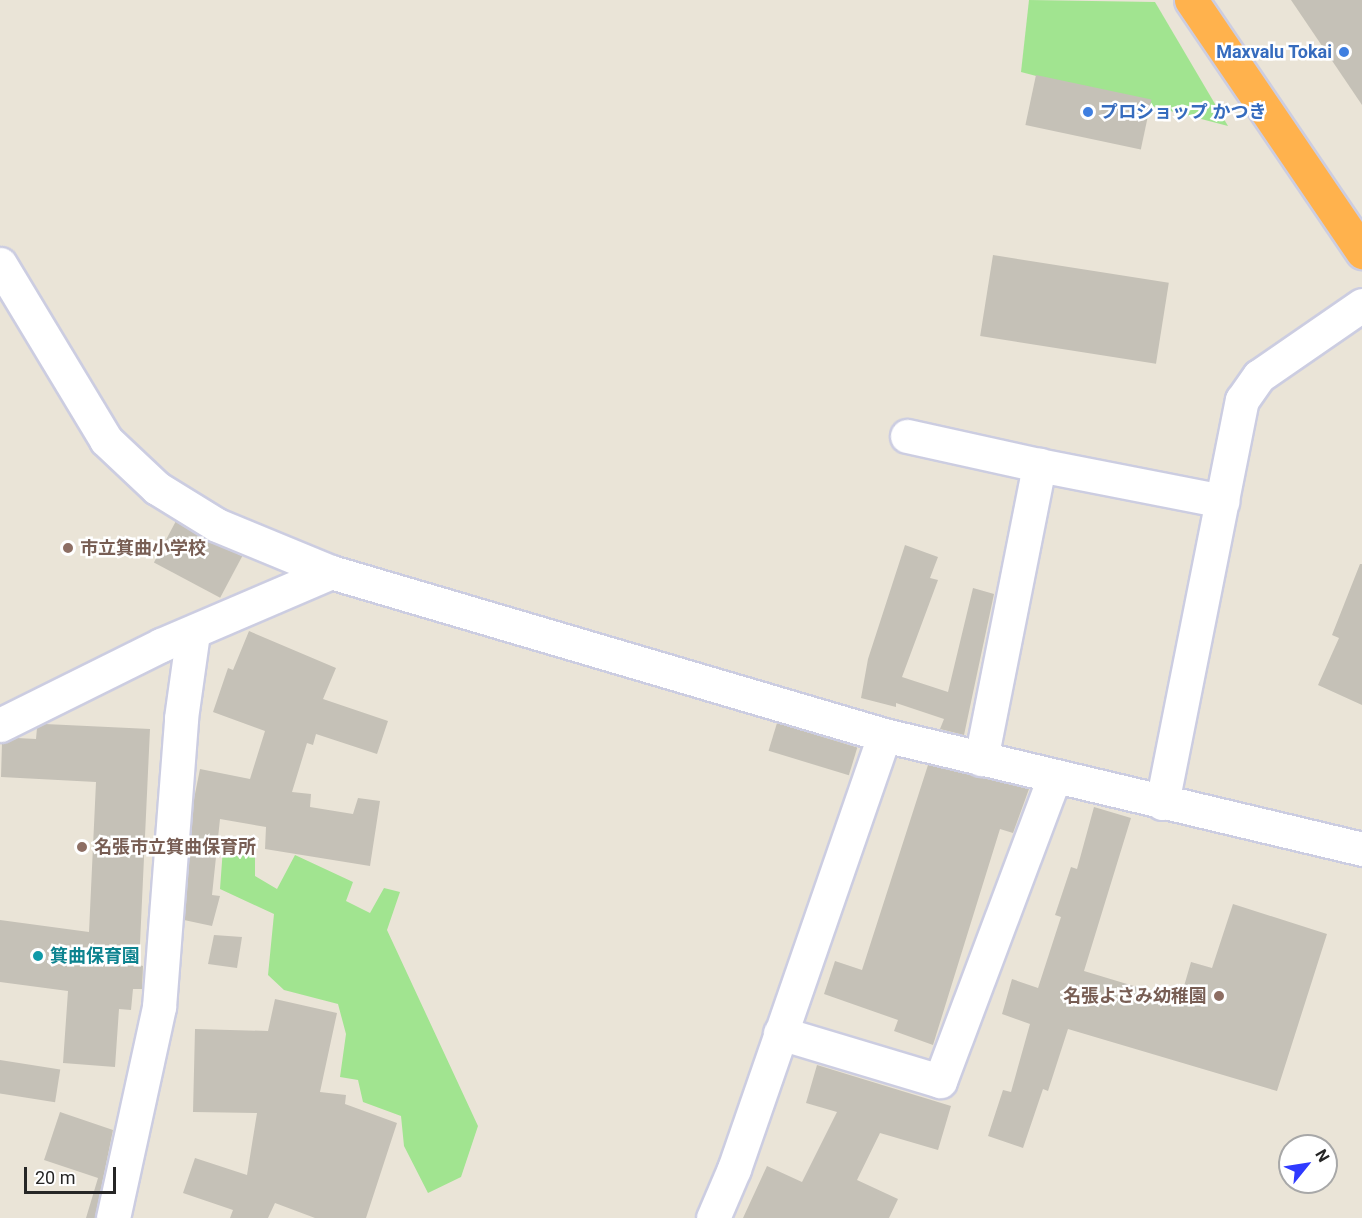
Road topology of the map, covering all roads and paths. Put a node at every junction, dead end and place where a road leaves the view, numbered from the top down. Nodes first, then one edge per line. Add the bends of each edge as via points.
1 (1191, 0) edge
2 (1362, 252) edge
3 (0, 264) edge
4 (1362, 305) edge
5 (907, 436) dead end
6 (1039, 465) junction
7 (1222, 501) junction
8 (331, 572) junction
9 (193, 633) junction
10 (0, 725) edge
11 (884, 735) junction
12 (981, 759) junction
13 (1054, 777) junction
14 (1162, 803) junction
15 (1362, 849) edge
16 (780, 1033) junction
17 (113, 1218) edge
18 (713, 1218) edge

1 - 2 highway
3 - 8 street via 106,440 157,488 217,525
4 - 7 street via 1259,376 1250,387 1242,400
5 - 6 street
6 - 7 street
6 - 12 street
7 - 14 street
8 - 9 street
8 - 11 street
9 - 10 street
9 - 17 street via 180,718 159,1007
11 - 12 street
11 - 16 street
12 - 13 street
13 - 14 street
13 - 16 street via 940,1082
14 - 15 street
16 - 18 street

